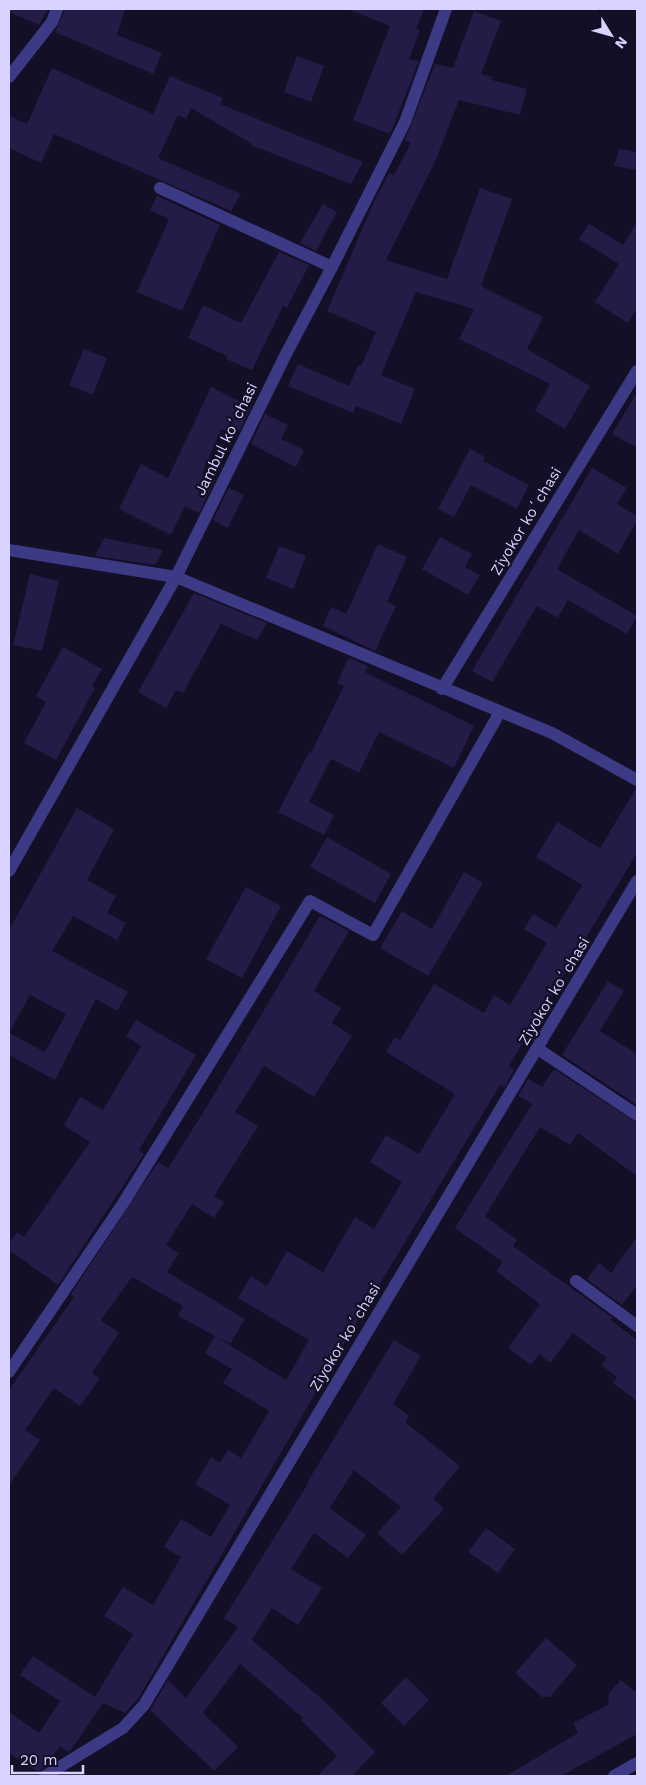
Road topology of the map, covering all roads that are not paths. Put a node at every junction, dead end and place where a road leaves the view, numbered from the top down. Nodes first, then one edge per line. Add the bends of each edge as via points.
1 (56, 9) edge
2 (446, 9) edge
3 (9, 77) edge
4 (160, 188) dead end
5 (332, 267) junction
6 (637, 371) edge
7 (9, 550) edge
8 (176, 577) junction
9 (442, 689) junction
10 (500, 712) junction
11 (637, 780) edge
12 (9, 871) edge
13 (637, 882) edge
14 (538, 1049) junction
15 (637, 1115) edge
16 (576, 1281) dead end
17 (637, 1326) edge
18 (9, 1372) edge
19 (637, 1764) edge
20 (45, 1776) edge
21 (614, 1776) edge

1 - 3 street via 52,22
2 - 5 street, Jambul koʻchasi via 405,122
4 - 5 street
5 - 8 street, Jambul koʻchasi
6 - 9 street, Ziyokor koʻchasi
7 - 8 street
8 - 9 street
8 - 12 street, Jambul koʻchasi
9 - 10 street
10 - 11 street via 552,733
10 - 18 street via 373,935 310,901 124,1202
13 - 14 street, Ziyokor koʻchasi
14 - 15 street
14 - 20 street, Ziyokor koʻchasi via 144,1705 123,1728
16 - 17 street
19 - 21 street

